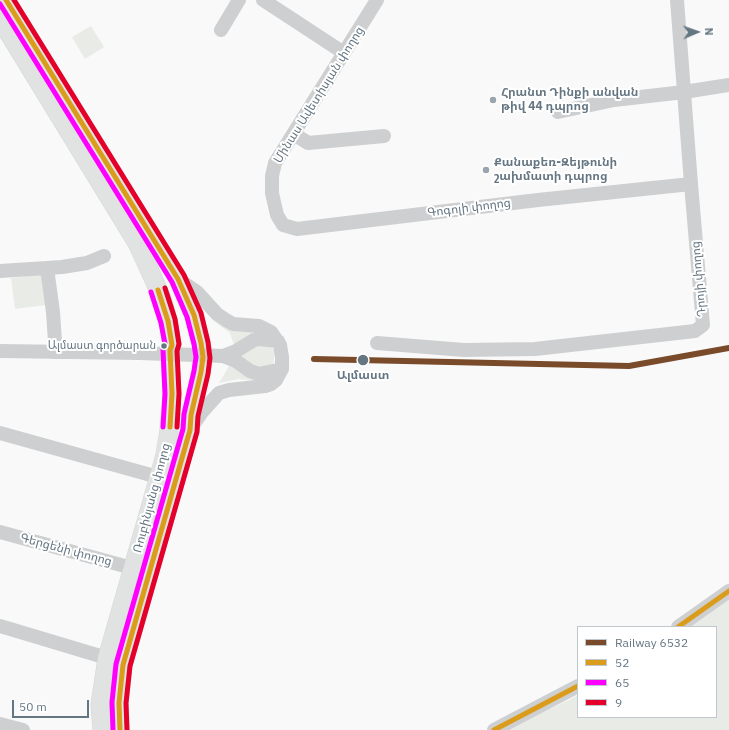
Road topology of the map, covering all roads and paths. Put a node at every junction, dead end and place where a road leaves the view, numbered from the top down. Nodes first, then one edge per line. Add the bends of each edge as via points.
1 (6, 0) edge
2 (239, 0) edge
3 (262, 0) edge
4 (377, 0) edge
5 (677, 0) edge
6 (0, 19) edge
7 (221, 30) dead end
8 (344, 53) junction
9 (729, 85) edge
10 (684, 92) junction
11 (558, 112) dead end
12 (294, 134) junction
13 (384, 136) dead end
14 (691, 184) junction
15 (272, 193) joint
16 (104, 256) dead end
17 (47, 268) junction
18 (0, 271) edge
19 (178, 279) junction
20 (278, 341) junction
21 (377, 342) dead end
22 (201, 343) junction
23 (172, 345) junction
24 (0, 351) edge
25 (53, 352) junction
26 (223, 356) junction
27 (282, 369) junction
28 (172, 375) junction
29 (200, 375) junction
30 (190, 430) junction
31 (0, 433) edge
32 (158, 476) junction
33 (0, 532) edge
34 (132, 568) junction
35 (729, 591) edge
36 (0, 626) edge
37 (679, 626) edge
38 (107, 658) junction
39 (577, 687) edge
40 (0, 724) edge
41 (24, 730) edge
42 (102, 730) edge
43 (120, 730) edge
44 (494, 730) edge

1 - 19 main road, Ռուբինյանց փողոց
2 - 7 street
3 - 8 street
4 - 8 street, Մինաս Ավետիսյան փողոց
5 - 10 street, Դրոյի փողոց
6 - 23 main road, Ռուբինյանց փողոց via 137,243 162,300
8 - 12 street, Մինաս Ավետիսյան փողոց
9 - 10 street
10 - 11 street via 614,100
10 - 14 street, Դրոյի փողոց
12 - 13 street via 308,143
12 - 15 street, Մինաս Ավետիսյան փողոց via 275,163
14 - 15 street, Գոգոլի փողոց via 297,228 283,226 277,215
14 - 21 street, Դրոյի փողոց via 703,321 703,326 695,331 535,349 464,350
16 - 17 street via 87,263
17 - 18 street
17 - 25 street via 53,312
19 - 20 street via 197,292 226,320 233,324 262,328 271,332
19 - 22 main road, Ռուբինյանց փողոց via 194,315
20 - 26 street via 254,340
20 - 27 street
22 - 23 main road via 185,341 177,342 174,347
22 - 29 main road, Ռուբինյանց փողոց via 203,357
23 - 28 main road, Ռուբինյանց փողոց
24 - 25 street
25 - 26 street, bridge
26 - 27 street via 259,374
27 - 30 street via 271,384 229,390 219,394
28 - 29 main road via 182,379 192,379
28 - 32 main road, Ռուբինյանց փողոց via 170,430
29 - 30 main road, Ռուբինյանց փողոց
30 - 43 main road, Ռուբինյանց փողոց via 123,665 119,703
31 - 32 street
32 - 34 main road, Ռուբինյանց փողոց
33 - 34 street, Գերցենի փողոց
34 - 38 main road, Ռուբինյանց փողոց
35 - 37 street
36 - 38 street
38 - 42 main road, Ռուբինյանց փողոց via 100,705
39 - 44 street
40 - 41 street

